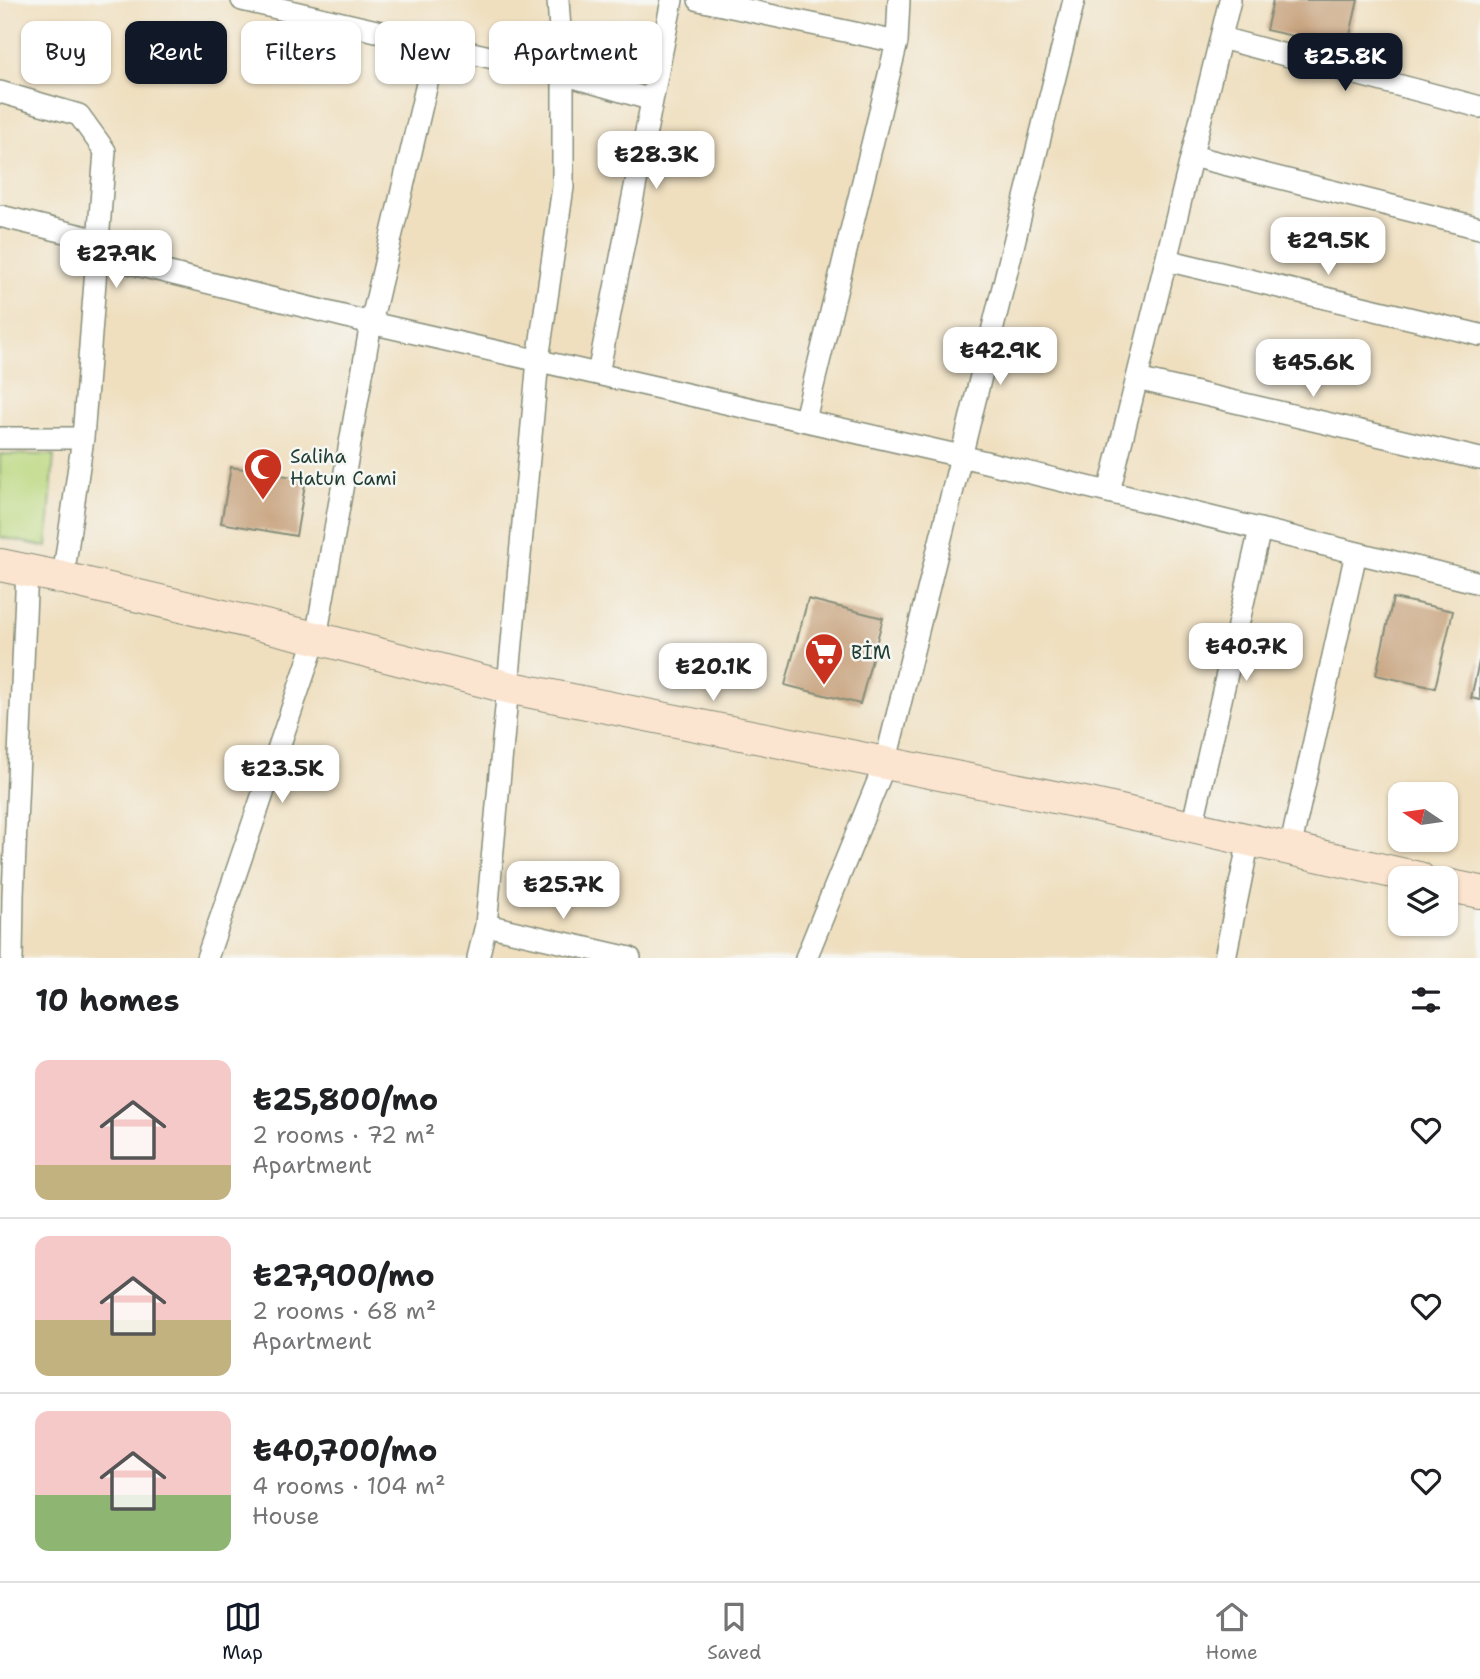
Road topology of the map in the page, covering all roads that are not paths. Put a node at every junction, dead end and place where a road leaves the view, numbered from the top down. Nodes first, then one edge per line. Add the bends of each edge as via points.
1 (242, 0) edge
2 (558, 0) edge
3 (672, 0) edge
4 (698, 0) edge
5 (900, 0) edge
6 (1074, 0) edge
7 (1230, 0) edge
8 (559, 21) edge
9 (375, 31) edge
10 (1221, 38) junction
11 (897, 43) junction
12 (427, 84) edge
13 (563, 84) edge
14 (597, 84) edge
15 (0, 92) edge
16 (652, 100) junction
17 (1480, 107) edge
18 (1192, 156) junction
19 (0, 216) edge
20 (1480, 228) edge
21 (98, 247) junction
22 (1166, 260) junction
23 (371, 323) junction
24 (1480, 335) edge
25 (538, 360) junction
26 (598, 374) junction
27 (1137, 380) junction
28 (805, 419) junction
29 (0, 438) edge
30 (83, 438) junction
31 (961, 456) junction
32 (1480, 459) edge
33 (1109, 492) junction
34 (1259, 529) junction
35 (1356, 552) junction
36 (13, 567) edge
37 (63, 578) junction
38 (1479, 578) edge
39 (316, 638) junction
40 (507, 687) junction
41 (885, 764) junction
42 (1192, 827) junction
43 (1249, 840) junction
44 (1290, 849) junction
45 (1388, 871) edge
46 (1458, 887) edge
47 (1480, 892) edge
48 (6, 895) edge
49 (486, 925) junction
50 (12, 958) edge
51 (207, 958) edge
52 (478, 958) edge
53 (630, 958) edge
54 (806, 958) edge
55 (1225, 958) edge

1 - 9 street
2 - 8 street
3 - 16 street
4 - 11 street
5 - 11 street
6 - 31 street
7 - 10 street
10 - 17 street
10 - 18 street
11 - 28 street
12 - 23 street
13 - 25 street via 563,187
14 - 16 street
15 - 21 street via 79,115 105,151
16 - 26 street
18 - 20 street
18 - 22 street
19 - 21 street
21 - 23 street
21 - 30 street
22 - 24 street
22 - 27 street
23 - 25 street
23 - 39 street
25 - 26 street
25 - 40 street
26 - 28 street
27 - 32 street
27 - 33 street
28 - 31 street
29 - 30 street
30 - 37 street
31 - 33 street
31 - 41 street
33 - 34 street
34 - 35 street
34 - 42 street
35 - 38 street
35 - 44 street
36 - 37 street
36 - 48 street
37 - 39 street
39 - 40 street
39 - 51 street
40 - 41 street
40 - 49 street
41 - 42 street
41 - 54 street
42 - 43 street
43 - 44 street
43 - 55 street
44 - 45 street
46 - 47 street
48 - 50 street
49 - 52 street
49 - 53 street

